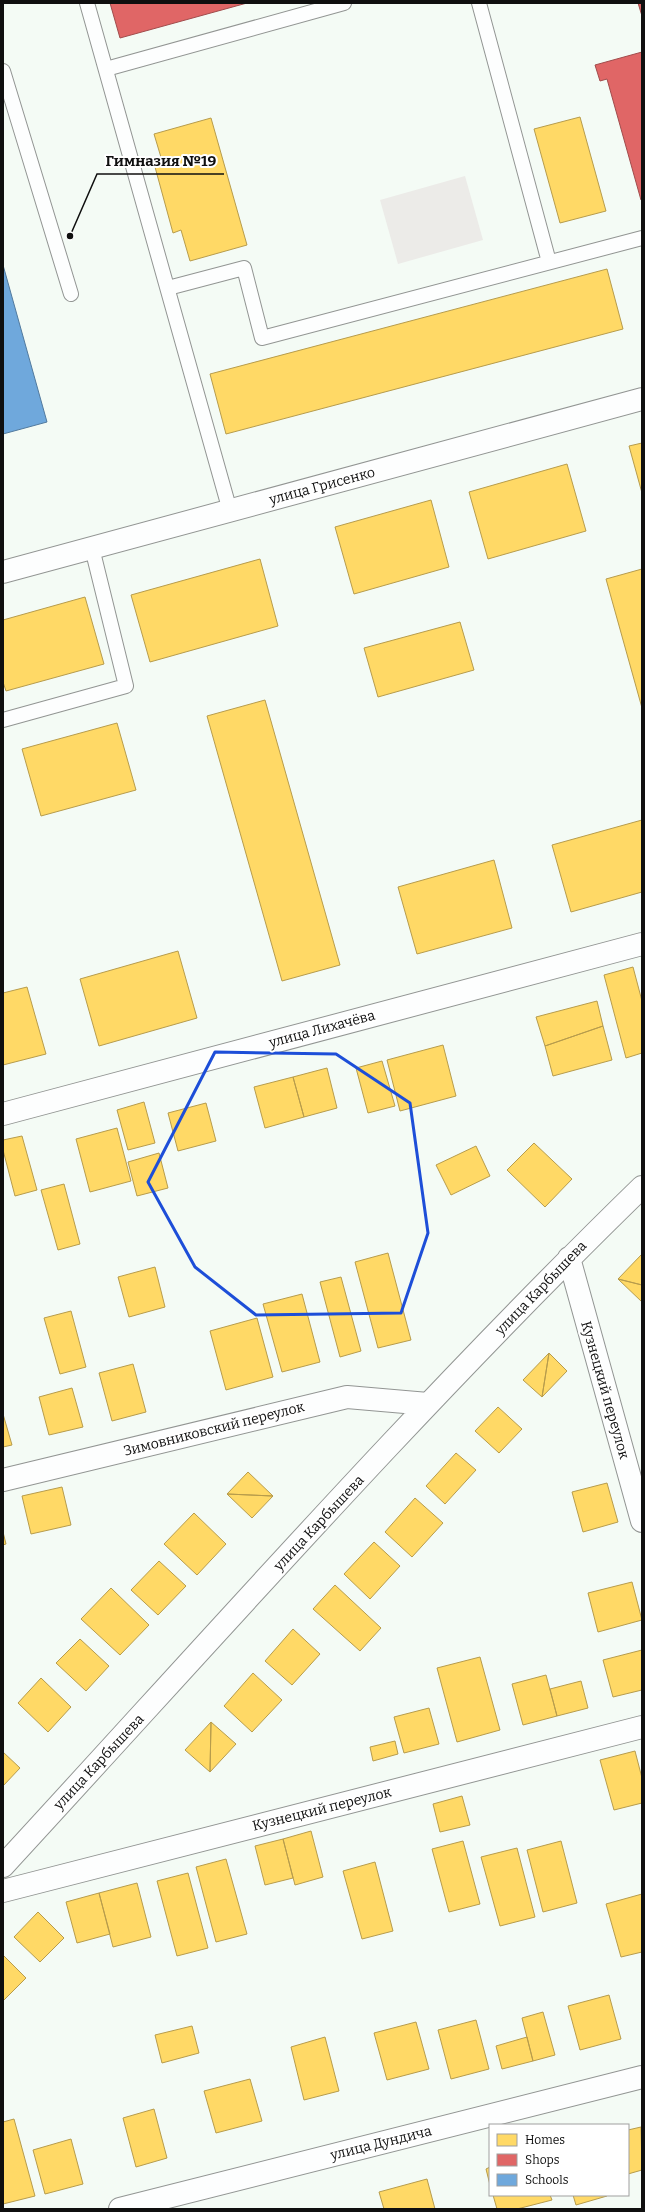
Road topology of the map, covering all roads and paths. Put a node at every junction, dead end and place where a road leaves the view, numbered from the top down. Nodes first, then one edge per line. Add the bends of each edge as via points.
1 (88, 3) edge
2 (344, 3) edge
3 (479, 3) edge
4 (106, 69) junction
5 (3, 71) edge
6 (642, 238) edge
7 (549, 262) junction
8 (168, 288) junction
9 (71, 294) dead end
10 (642, 399) edge
11 (230, 510) junction
12 (92, 548) junction
13 (3, 572) edge
14 (3, 720) edge
15 (642, 944) edge
16 (3, 1114) edge
17 (642, 1187) edge
18 (569, 1258) junction
19 (428, 1404) junction
20 (3, 1480) edge
21 (642, 1521) edge
22 (642, 1727) edge
23 (3, 1866) edge
24 (3, 1891) edge
25 (642, 2077) edge
26 (120, 2209) edge

1 - 4 lane
2 - 4 lane
3 - 7 lane
4 - 8 lane
5 - 9 lane
6 - 7 lane
7 - 8 lane via 262,338 244,268
8 - 11 lane
10 - 11 street, улица Грисенко
11 - 12 street, улица Грисенко
12 - 13 street, улица Грисенко
12 - 14 lane via 126,686
15 - 16 street, улица Лихачёва
17 - 18 street, улица Карбышева
18 - 19 street, улица Карбышева
18 - 21 street, Кузнецкий переулок
19 - 20 street, Зимовниковский переулок via 347,1397
19 - 23 street, улица Карбышева
22 - 24 street, Кузнецкий переулок
25 - 26 street, улица Дундича

